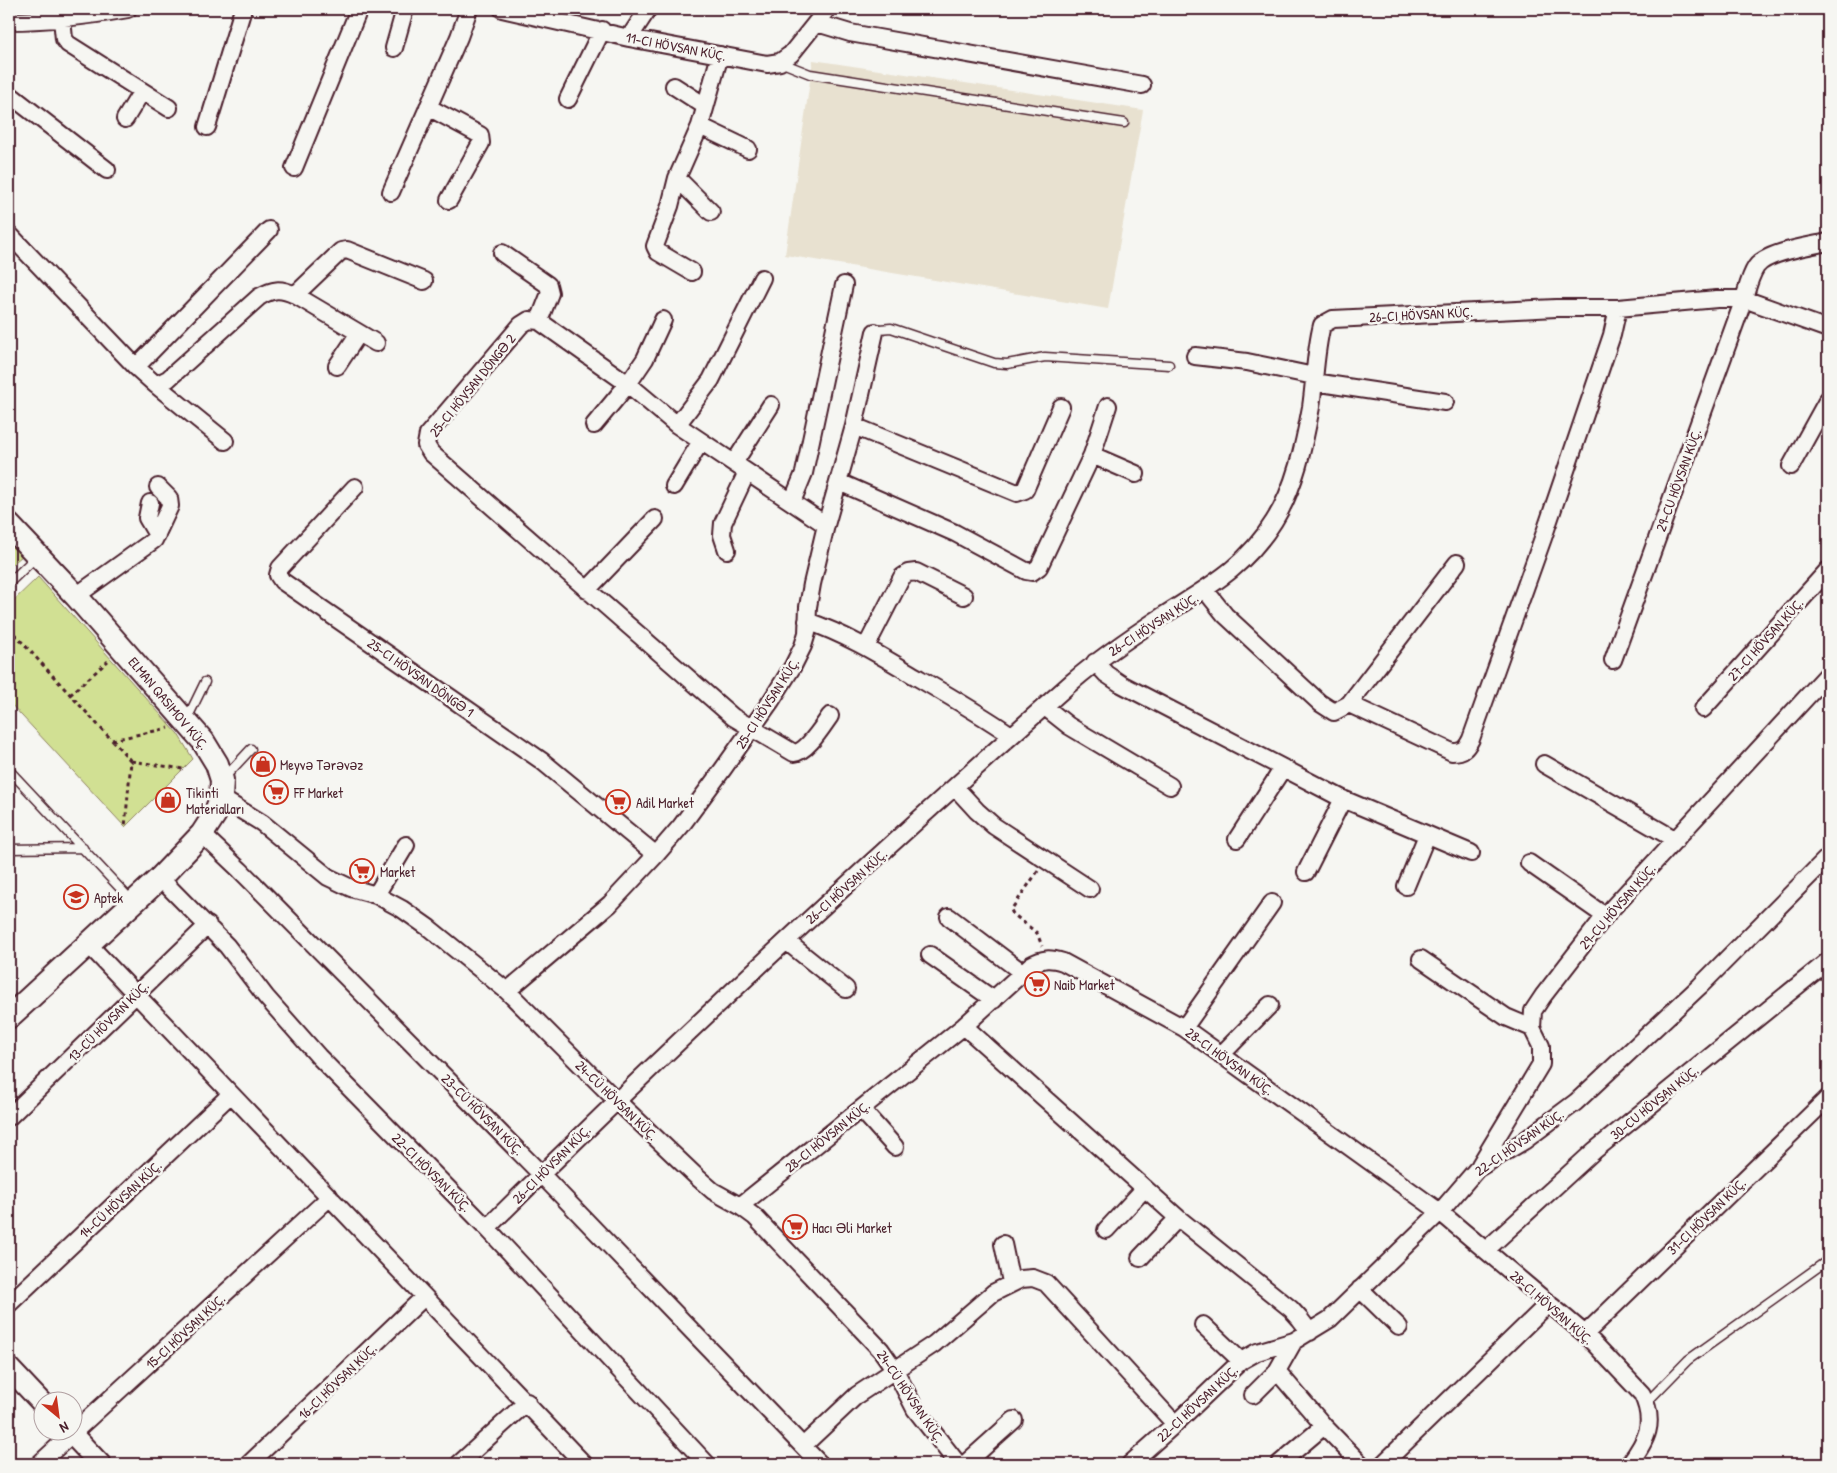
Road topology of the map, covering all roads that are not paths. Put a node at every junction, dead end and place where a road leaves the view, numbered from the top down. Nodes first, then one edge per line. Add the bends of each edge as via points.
1 (128, 9) edge
2 (243, 9) edge
3 (359, 9) edge
4 (404, 9) edge
5 (469, 9) edge
6 (502, 9) edge
7 (648, 9) edge
8 (827, 9) edge
9 (62, 19) junction
10 (9, 21) edge
11 (817, 23) junction
12 (602, 30) junction
13 (630, 38) junction
14 (394, 48) dead end
15 (720, 55) junction
16 (780, 62) junction
17 (1142, 85) dead end
18 (674, 86) dead end
19 (142, 91) junction
20 (9, 94) edge
21 (568, 99) dead end
22 (705, 106) junction
23 (428, 107) junction
24 (170, 108) dead end
25 (125, 119) dead end
26 (1124, 123) dead end
27 (700, 126) junction
28 (207, 127) dead end
29 (748, 149) dead end
30 (294, 168) dead end
31 (107, 170) dead end
32 (677, 178) junction
33 (391, 192) dead end
34 (449, 200) dead end
35 (711, 212) dead end
36 (269, 230) dead end
37 (9, 234) edge
38 (1828, 242) edge
39 (502, 253) dead end
40 (692, 272) dead end
41 (762, 278) dead end
42 (424, 281) dead end
43 (844, 285) dead end
44 (295, 295) junction
45 (1744, 299) junction
46 (1618, 308) junction
47 (663, 320) dead end
48 (539, 321) junction
49 (1828, 330) edge
50 (875, 332) joint
51 (359, 333) junction
52 (376, 343) dead end
53 (1195, 356) dead end
54 (1169, 365) dead end
55 (337, 366) dead end
56 (136, 367) junction
57 (1314, 380) junction
58 (628, 384) junction
59 (156, 385) junction
60 (1828, 399) edge
61 (1445, 402) dead end
62 (771, 405) dead end
63 (1108, 406) dead end
64 (1060, 407) dead end
65 (677, 425) junction
66 (594, 426) dead end
67 (854, 426) junction
68 (225, 441) dead end
69 (701, 441) junction
70 (1092, 455) junction
71 (734, 463) junction
72 (1791, 466) dead end
73 (747, 472) junction
74 (1136, 474) dead end
75 (839, 482) junction
76 (674, 486) dead end
77 (158, 487) dead end
78 (355, 487) dead end
79 (792, 502) junction
80 (150, 503) dead end
81 (655, 519) dead end
82 (9, 525) edge
83 (826, 525) junction
84 (157, 535) junction
85 (727, 550) dead end
86 (38, 556) junction
87 (1457, 563) dead end
88 (1828, 570) edge
89 (9, 583) edge
90 (587, 590) junction
91 (1204, 590) junction
92 (76, 596) junction
93 (964, 596) dead end
94 (807, 621) junction
95 (866, 647) junction
96 (1613, 660) dead end
97 (1095, 662) junction
98 (1828, 674) edge
99 (205, 682) dead end
100 (1349, 704) junction
101 (1045, 707) junction
102 (1703, 709) dead end
103 (830, 716) dead end
104 (179, 724) junction
105 (752, 729) junction
106 (1012, 736) junction
107 (251, 749) dead end
108 (1544, 764) dead end
109 (1284, 768) junction
110 (9, 770) edge
111 (1170, 786) dead end
112 (955, 787) junction
113 (221, 789) junction
114 (1343, 798) junction
115 (202, 834) junction
116 (1427, 835) junction
117 (1237, 839) dead end
118 (1676, 840) junction
119 (406, 845) dead end
120 (83, 848) junction
121 (9, 849) edge
122 (1471, 853) dead end
123 (656, 855) junction
124 (1828, 857) edge
125 (1529, 863) dead end
126 (1306, 872) dead end
127 (160, 878) junction
128 (1406, 886) dead end
129 (1090, 889) dead end
130 (376, 895) junction
131 (133, 902) junction
132 (1272, 904) dead end
133 (1605, 916) junction
134 (949, 917) dead end
135 (208, 925) junction
136 (786, 941) junction
137 (88, 944) junction
138 (930, 955) dead end
139 (1421, 959) dead end
140 (1828, 961) edge
141 (1023, 973) junction
142 (846, 989) dead end
143 (507, 991) junction
144 (136, 993) junction
145 (994, 1000) junction
146 (1270, 1005) dead end
147 (9, 1017) edge
148 (964, 1026) junction
149 (1184, 1028) junction
150 (1532, 1028) junction
151 (1221, 1055) junction
152 (232, 1094) junction
153 (1828, 1098) edge
154 (616, 1100) junction
155 (861, 1109) junction
156 (9, 1117) edge
157 (894, 1147) dead end
158 (1477, 1169) junction
159 (541, 1174) junction
160 (1145, 1188) junction
161 (330, 1197) junction
162 (740, 1206) junction
163 (1440, 1212) junction
164 (1178, 1218) junction
165 (487, 1228) junction
166 (1106, 1230) dead end
167 (1003, 1244) dead end
168 (1486, 1250) junction
169 (1140, 1258) dead end
170 (1828, 1260) edge
171 (1011, 1282) junction
172 (1360, 1289) junction
173 (424, 1297) junction
174 (1550, 1303) junction
175 (9, 1304) edge
176 (1203, 1325) dead end
177 (1399, 1326) dead end
178 (1310, 1332) junction
179 (1585, 1334) junction
180 (1294, 1341) junction
181 (1241, 1361) junction
182 (9, 1368) edge
183 (895, 1370) junction
184 (1277, 1371) junction
185 (32, 1392) edge
186 (1252, 1396) dead end
187 (526, 1402) junction
188 (1646, 1403) junction
189 (1014, 1420) dead end
190 (82, 1421) edge
191 (1175, 1424) junction
192 (1324, 1426) junction
193 (62, 1440) edge
194 (78, 1440) edge
195 (803, 1446) junction
196 (40, 1464) edge
197 (100, 1464) edge
198 (249, 1464) edge
199 (459, 1464) edge
200 (584, 1464) edge
201 (707, 1464) edge
202 (820, 1464) edge
203 (958, 1464) edge
204 (965, 1464) edge
205 (1130, 1464) edge
206 (1279, 1464) edge
207 (1361, 1464) edge
208 (1383, 1464) edge
209 (1629, 1464) edge

1 - 9 street
2 - 28 street
3 - 30 street
4 - 14 street
5 - 23 street
6 - 12 street, 11-CI HÖVSAN KÜÇ.
7 - 13 street
8 - 11 street
9 - 10 street
9 - 19 street via 64,39 68,44
11 - 16 street via 792,54
11 - 17 street via 850,33
12 - 13 street, 11-CI HÖVSAN KÜÇ.
12 - 21 street
13 - 15 street, 11-CI HÖVSAN KÜÇ.
15 - 16 street, 11-CI HÖVSAN KÜÇ. via 767,64
15 - 22 street
16 - 26 lane via 810,74
18 - 22 street
19 - 24 street
19 - 25 street
20 - 31 street
22 - 27 street
23 - 33 street
23 - 34 street via 480,134 481,143
27 - 29 street
27 - 32 street
32 - 35 street
32 - 40 street via 655,246 658,252
36 - 56 street
37 - 56 street
38 - 45 street, 29-CU HÖVSAN KÜÇ. via 1763,260 1752,274
39 - 48 street via 548,286 550,293
41 - 65 street via 711,380
42 - 44 street via 347,250 341,251
43 - 79 street via 804,473
44 - 51 street
44 - 59 street via 272,290 260,297 168,379
45 - 46 street
45 - 49 street
45 - 96 street, 29-CU HÖVSAN KÜÇ.
46 - 57 street via 1333,318 1322,325
46 - 100 street via 1612,335 1543,538 1466,749 1452,752
47 - 58 street via 645,359
48 - 58 street
48 - 90 street, 25-CI HÖVSAN DÖNGƏ 2 via 529,320 521,325 428,434 426,445 431,453
50 - 54 lane via 890,328 994,363 1007,364 1045,357
50 - 67 street, 25-CI HÖVSAN KÜÇ.
51 - 52 street
51 - 55 street
53 - 57 street via 1232,359
56 - 59 street
57 - 61 street
57 - 91 street via 1297,468 1286,499 1259,543 1221,580
58 - 65 street
58 - 66 street
59 - 68 street
60 - 72 street
62 - 71 street
63 - 70 street
64 - 67 street via 1025,490 1017,493
65 - 69 street
67 - 75 street, 25-CI HÖVSAN KÜÇ.
69 - 71 street
69 - 76 street
70 - 74 street
70 - 75 street via 1039,566 1032,572 955,533
71 - 73 street
73 - 79 street
73 - 85 street via 723,523 722,535
75 - 83 street, 25-CI HÖVSAN KÜÇ.
77 - 84 street via 169,498 170,506
78 - 123 street, 25-CI HÖVSAN DÖNGƏ 1 via 280,568 278,575 282,581 542,761
79 - 83 street
80 - 84 street via 147,518
81 - 90 street
82 - 86 main road
83 - 94 street, 25-CI HÖVSAN KÜÇ.
84 - 92 street
86 - 89 lane
86 - 92 main road
87 - 100 street
88 - 102 street, 27-CI HÖVSAN KÜÇ.
90 - 105 street, 25-CI HÖVSAN DÖNGƏ 2 via 733,717
91 - 97 street
91 - 100 street via 1225,615 1320,703 1334,712
92 - 104 main road
93 - 95 street via 916,572 908,573 902,578
94 - 95 street
94 - 105 street, 25-CI HÖVSAN KÜÇ. via 803,646 793,666
95 - 106 street
97 - 101 street
97 - 109 street via 1121,684
98 - 118 street, 29-CU HÖVSAN KÜÇ.
99 - 104 lane
101 - 106 street
101 - 111 street via 1069,726
103 - 105 street, 25-CI HÖVSAN DÖNGƏ 2 via 800,753 794,753
104 - 113 main road via 212,754
105 - 123 street, 25-CI HÖVSAN KÜÇ.
106 - 112 street
107 - 113 lane
108 - 118 street
109 - 114 street
109 - 117 street
110 - 120 lane
112 - 129 street via 994,826
112 - 136 street
113 - 115 main road via 215,814
113 - 130 street, 24-CÜ HÖVSAN KÜÇ. via 328,877
114 - 116 street
114 - 126 street
115 - 127 main road
115 - 159 street, 23-CÜ HÖVSAN KÜÇ.
116 - 122 street
116 - 128 street
118 - 133 street, 29-CU HÖVSAN KÜÇ.
119 - 130 street
120 - 121 lane
120 - 131 lane
123 - 143 street, 25-CI HÖVSAN KÜÇ. via 610,904
124 - 158 street, 22-CI HÖVSAN KÜÇ. via 1700,986 1576,1102 1524,1141
125 - 133 street
127 - 131 main road
127 - 135 street, 22-CI HÖVSAN KÜÇ.
130 - 143 street, 24-CÜ HÖVSAN KÜÇ. via 428,928
131 - 137 main road
132 - 149 street
133 - 150 street, 29-CU HÖVSAN KÜÇ. via 1533,1011
134 - 141 street
135 - 144 street, 13-CÜ HÖVSAN KÜÇ.
135 - 165 street, 22-CI HÖVSAN KÜÇ. via 319,1058
136 - 142 street
136 - 154 street
137 - 144 street
137 - 147 main road
138 - 145 street
139 - 150 street via 1506,1017
140 - 168 street, 30-CU HÖVSAN KÜÇ. via 1594,1151
141 - 145 street, 28-CI HÖVSAN KÜÇ.
141 - 149 street, 28-CI HÖVSAN KÜÇ. via 1041,959 1063,962
143 - 154 street, 24-CÜ HÖVSAN KÜÇ.
144 - 152 street
144 - 156 street, 13-CÜ HÖVSAN KÜÇ.
145 - 148 street, 28-CI HÖVSAN KÜÇ.
146 - 151 street
148 - 155 street, 28-CI HÖVSAN KÜÇ.
148 - 160 street
149 - 151 street, 28-CI HÖVSAN KÜÇ.
150 - 158 street via 1541,1046 1541,1064
151 - 163 street, 28-CI HÖVSAN KÜÇ.
152 - 161 street
152 - 175 street, 14-CÜ HÖVSAN KÜÇ.
153 - 179 street, 31-CI HÖVSAN KÜÇ.
154 - 159 street
154 - 162 street, 24-CÜ HÖVSAN KÜÇ. via 706,1184
155 - 157 street
155 - 162 street, 28-CI HÖVSAN KÜÇ.
158 - 163 street, 22-CI HÖVSAN KÜÇ.
159 - 165 street
159 - 195 street, 23-CÜ HÖVSAN KÜÇ.
160 - 164 street
160 - 166 street
161 - 173 street
161 - 190 street, 15-CI HÖVSAN KÜÇ.
162 - 183 street, 24-CÜ HÖVSAN KÜÇ. via 755,1217 881,1350
163 - 168 street, 28-CI HÖVSAN KÜÇ.
163 - 172 street, 22-CI HÖVSAN KÜÇ.
164 - 169 street
164 - 178 street via 1291,1309
165 - 201 street, 22-CI HÖVSAN KÜÇ.
167 - 171 street
168 - 174 street, 28-CI HÖVSAN KÜÇ.
170 - 188 lane via 1688,1360
171 - 183 street via 993,1293 934,1344
171 - 191 street via 1033,1278 1046,1283
172 - 177 street
172 - 178 street, 22-CI HÖVSAN KÜÇ. via 1330,1319
173 - 187 street
173 - 198 street
174 - 179 street, 28-CI HÖVSAN KÜÇ.
174 - 208 street
176 - 181 street
178 - 180 street, 22-CI HÖVSAN KÜÇ.
179 - 188 street, 28-CI HÖVSAN KÜÇ. via 1642,1394
180 - 181 street, 22-CI HÖVSAN KÜÇ. via 1256,1352
180 - 184 street
181 - 191 street, 22-CI HÖVSAN KÜÇ.
182 - 185 street
183 - 195 street via 857,1395
183 - 203 street, 24-CÜ HÖVSAN KÜÇ. via 915,1409
184 - 186 street
184 - 192 street
187 - 199 street
187 - 200 street
188 - 209 street via 1650,1416 1645,1439
189 - 204 street
191 - 205 street, 22-CI HÖVSAN KÜÇ.
192 - 206 street
192 - 207 street
193 - 196 street, 15-CI HÖVSAN KÜÇ.
194 - 197 street
195 - 202 street, 23-CÜ HÖVSAN KÜÇ.

